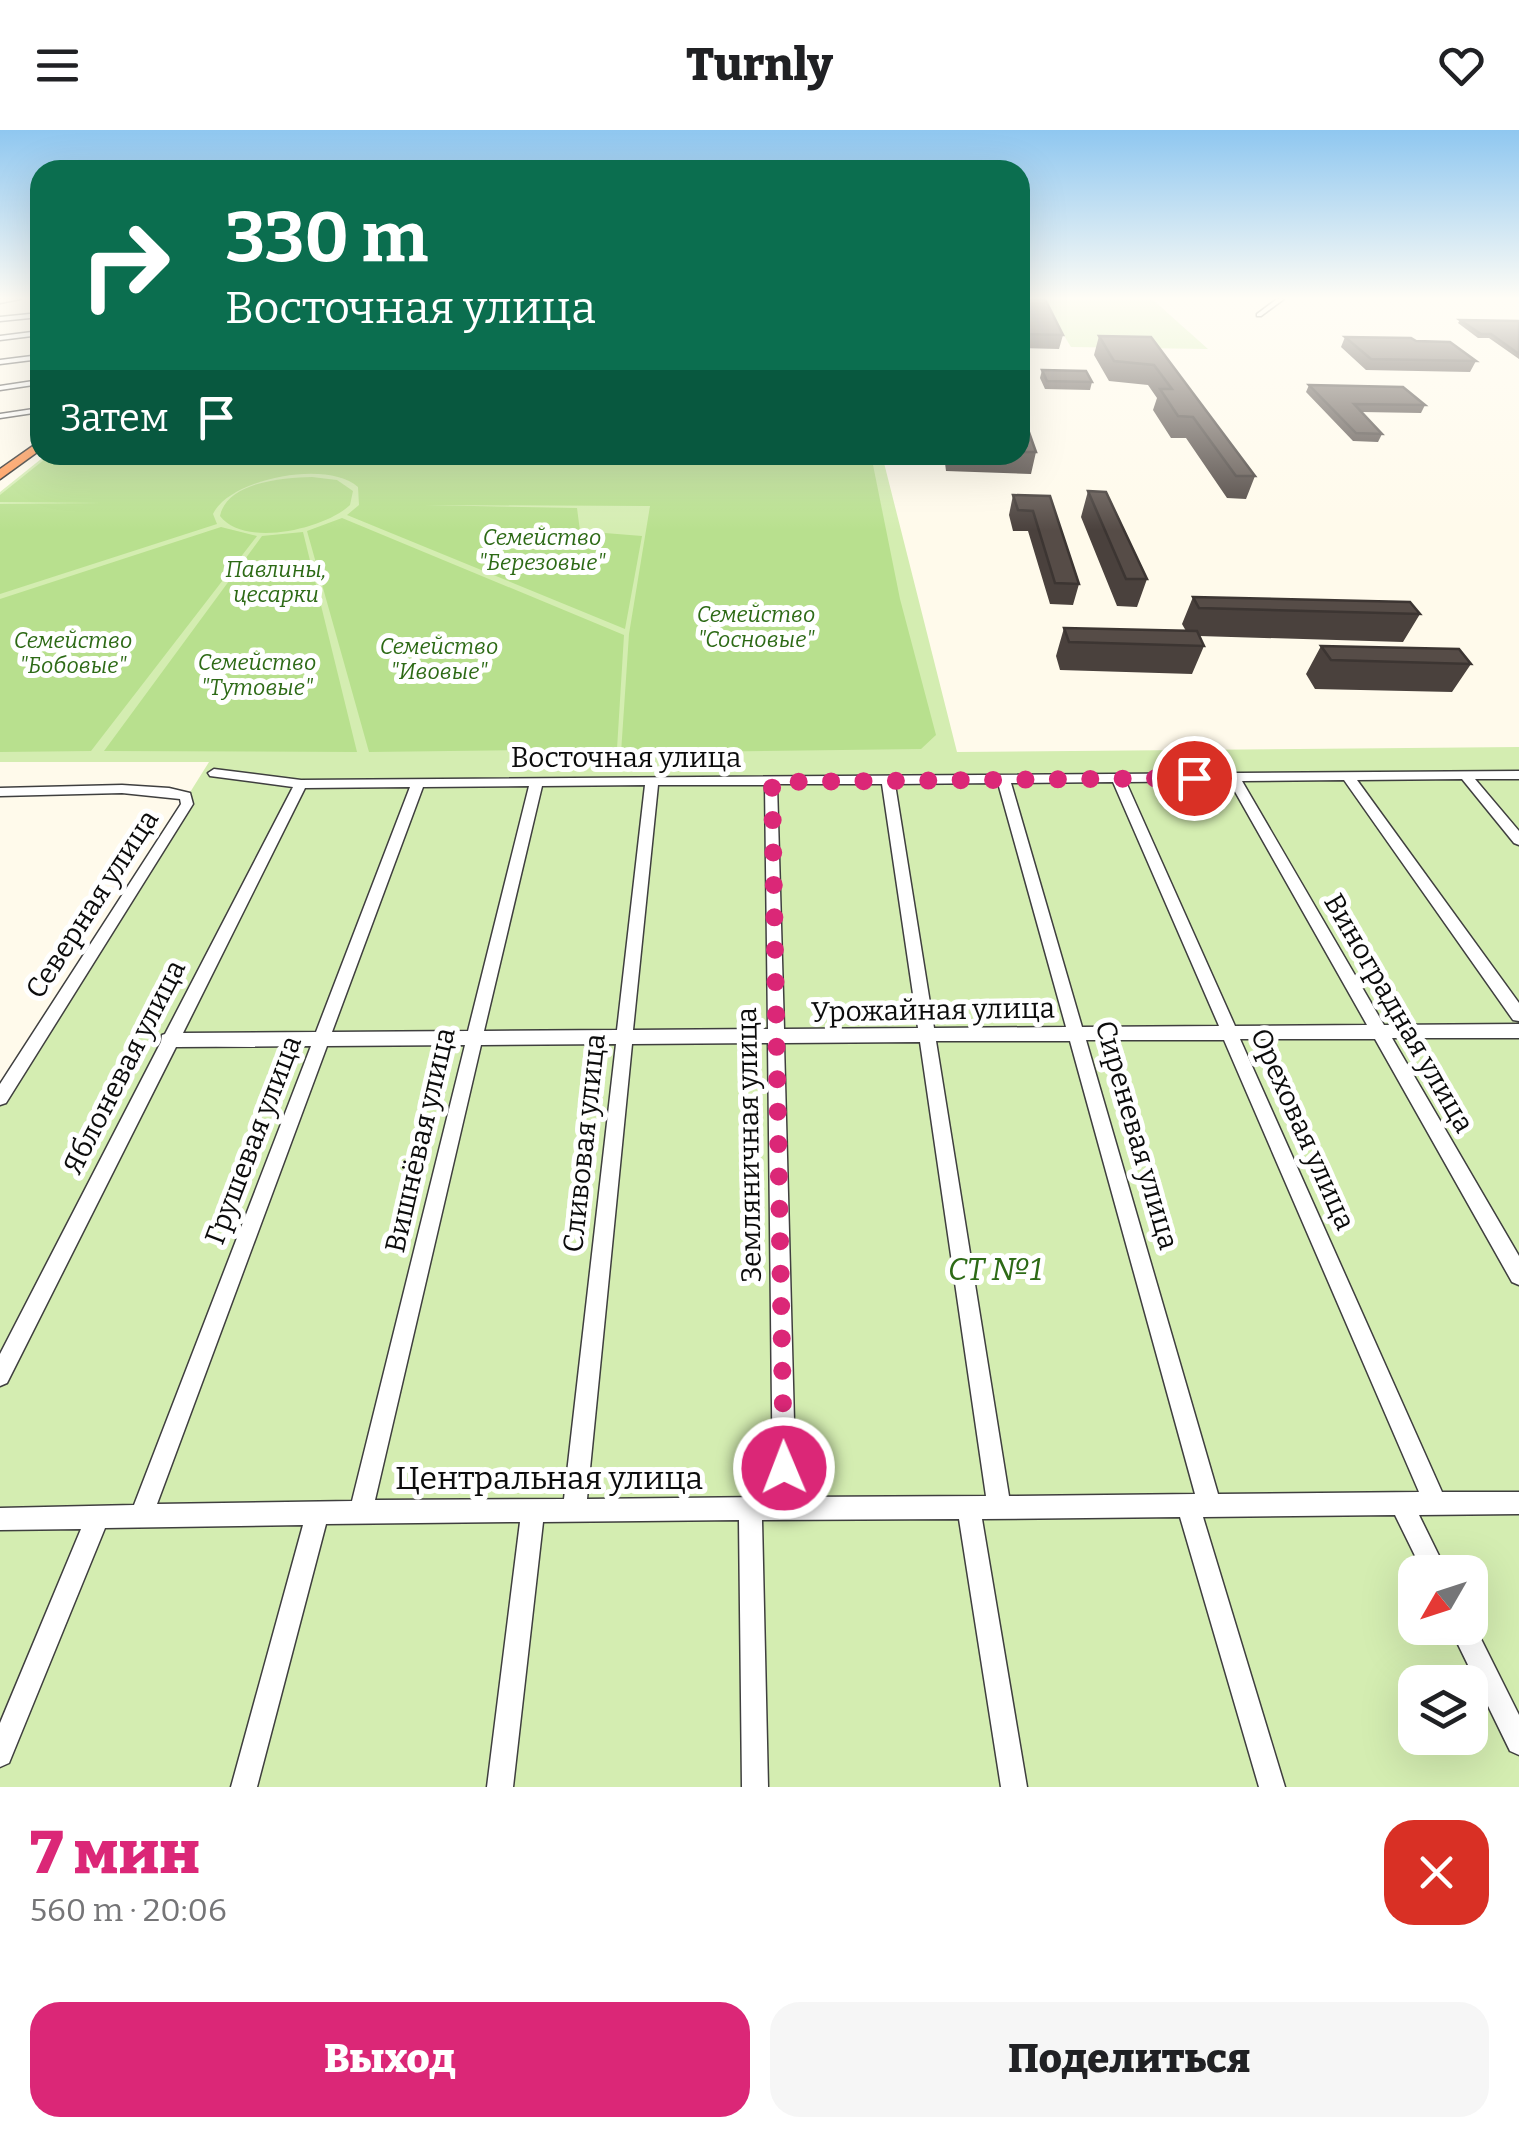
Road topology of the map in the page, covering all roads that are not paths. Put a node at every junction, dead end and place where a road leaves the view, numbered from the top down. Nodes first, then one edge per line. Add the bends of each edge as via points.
1 (30, 384) edge
2 (0, 388) edge
3 (30, 412) edge
4 (0, 416) edge
5 (30, 442) edge
6 (30, 452) edge
7 (0, 465) edge
8 (0, 475) edge
9 (214, 773) dead end
10 (1347, 775) junction
11 (1464, 775) junction
12 (1519, 775) edge
13 (1232, 777) junction
14 (1118, 778) junction
15 (888, 781) junction
16 (1004, 781) junction
17 (652, 782) junction
18 (772, 782) junction
19 (418, 783) junction
20 (536, 783) junction
21 (300, 784) junction
22 (0, 792) edge
23 (1519, 840) edge
24 (1519, 1015) edge
25 (1519, 1031) edge
26 (1382, 1032) junction
27 (1077, 1033) junction
28 (1229, 1033) junction
29 (927, 1035) junction
30 (475, 1037) junction
31 (627, 1037) junction
32 (777, 1038) junction
33 (168, 1040) junction
34 (324, 1040) junction
35 (0, 1098) edge
36 (1519, 1275) edge
37 (0, 1376) edge
38 (1434, 1503) junction
39 (1519, 1503) edge
40 (1402, 1504) junction
41 (998, 1507) junction
42 (1200, 1507) junction
43 (750, 1508) junction
44 (785, 1508) junction
45 (968, 1509) junction
46 (574, 1510) junction
47 (362, 1512) junction
48 (533, 1513) junction
49 (317, 1514) junction
50 (98, 1517) junction
51 (142, 1517) junction
52 (0, 1519) edge
53 (1427, 1555) edge
54 (1470, 1645) edge
55 (1519, 1742) edge
56 (0, 1754) edge
57 (244, 1787) edge
58 (500, 1787) edge
59 (755, 1787) edge
60 (1014, 1787) edge
61 (1272, 1787) edge

1 - 2 street
3 - 4 street
5 - 7 highway
6 - 8 highway
9 - 21 street, Восточная улица
10 - 11 street, Восточная улица
10 - 13 street, Восточная улица
10 - 24 street
11 - 12 street, Восточная улица
11 - 23 street
13 - 14 street, Восточная улица
13 - 26 street, Виноградная улица
14 - 16 street, Восточная улица
14 - 28 street, Ореховая улица
15 - 16 street, Восточная улица
15 - 18 street, Восточная улица
15 - 29 street
16 - 27 street, Сиреневая улица
17 - 18 street, Восточная улица
17 - 20 street, Восточная улица
17 - 31 street, Сливовая улица
18 - 32 street, Земляничная улица
19 - 20 street, Восточная улица
19 - 21 street, Восточная улица
19 - 34 street, Грушевая улица
20 - 30 street, Вишнёвая улица
21 - 33 street, Яблоневая улица
22 - 35 street, Северная улица via 177,793 187,804
25 - 26 street, Урожайная улица
26 - 28 street, Урожайная улица
26 - 36 street, Виноградная улица
27 - 28 street, Урожайная улица
27 - 29 street, Урожайная улица
27 - 42 street, Сиреневая улица
28 - 38 street, Ореховая улица
29 - 32 street, Урожайная улица
29 - 41 street
30 - 31 street, Урожайная улица
30 - 34 street, Урожайная улица
30 - 47 street, Вишнёвая улица
31 - 32 street, Урожайная улица
31 - 46 street, Сливовая улица
32 - 44 street, Земляничная улица
33 - 34 street, Урожайная улица
33 - 37 street, Яблоневая улица
34 - 51 street, Грушевая улица
38 - 39 street, Центральная улица
38 - 40 street, Центральная улица
40 - 42 street, Центральная улица
40 - 53 street
41 - 42 street, Центральная улица
41 - 45 street, Центральная улица
42 - 61 street, Сиреневая улица
43 - 44 street, Центральная улица
43 - 46 street, Центральная улица
43 - 59 street
44 - 45 street, Центральная улица
45 - 60 street
46 - 48 street, Центральная улица
47 - 48 street, Центральная улица
47 - 49 street, Центральная улица
48 - 58 street
49 - 51 street, Центральная улица
49 - 57 street
50 - 51 street, Центральная улица
50 - 52 street, Центральная улица
50 - 56 street
54 - 55 street

